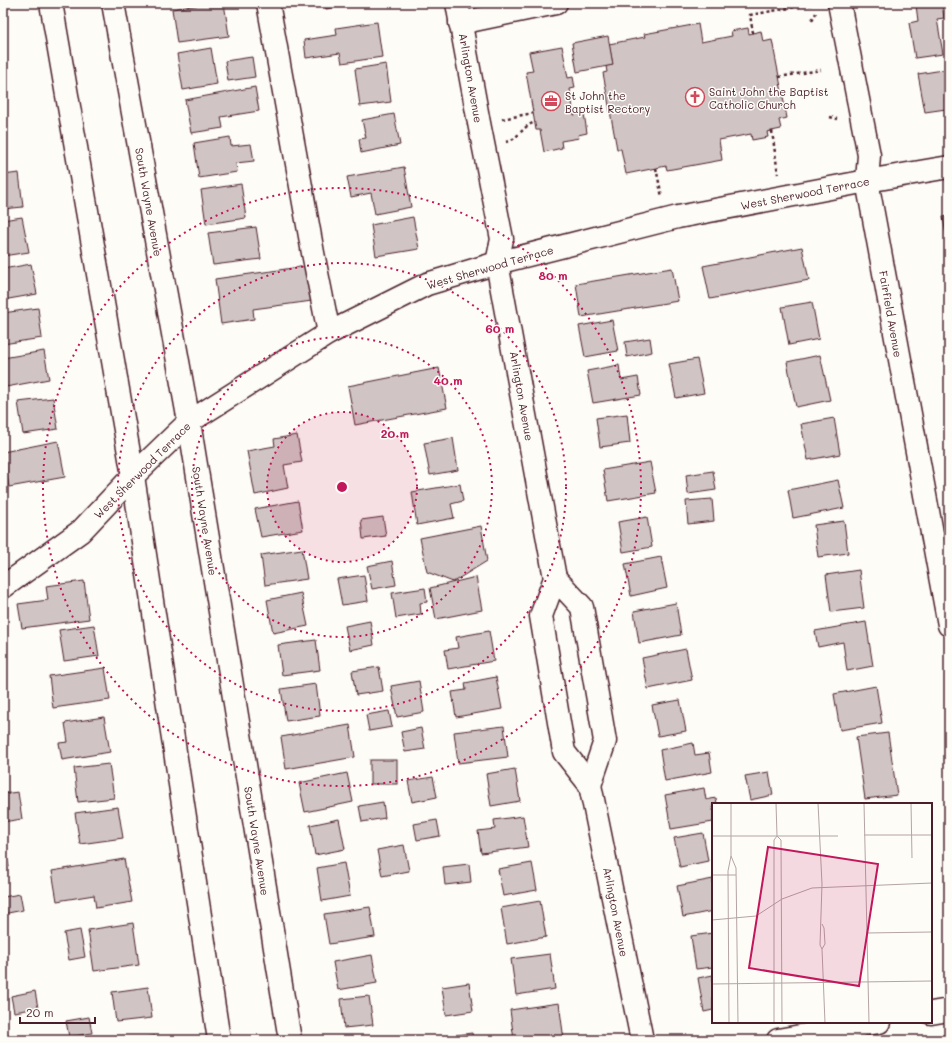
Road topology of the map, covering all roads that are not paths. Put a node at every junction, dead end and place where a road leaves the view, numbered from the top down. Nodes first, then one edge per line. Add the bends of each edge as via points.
1 (51, 3) edge
2 (113, 3) edge
3 (268, 3) edge
4 (556, 3) edge
5 (839, 3) edge
6 (458, 13) edge
7 (949, 167) edge
8 (867, 181) junction
9 (497, 263) junction
10 (329, 333) junction
11 (189, 422) junction
12 (133, 476) junction
13 (555, 578) junction
14 (3, 587) edge
15 (946, 589) edge
16 (949, 625) edge
17 (590, 784) junction
18 (949, 1010) edge
19 (932, 1013) edge
20 (873, 1023) edge
21 (219, 1040) edge
22 (290, 1040) edge
23 (642, 1040) edge
24 (778, 1040) edge

1 - 12 street
2 - 11 street, South Wayne Avenue
3 - 10 street via 312,253
4 - 6 street
5 - 8 street, Fairfield Avenue via 869,155
6 - 9 street, Arlington Avenue via 502,239
7 - 8 street, West Sherwood Terrace
8 - 9 street, West Sherwood Terrace via 678,217
8 - 15 street, Fairfield Avenue
9 - 10 street, West Sherwood Terrace via 427,284
9 - 13 street, Arlington Avenue
10 - 11 street, West Sherwood Terrace
11 - 12 street, West Sherwood Terrace
11 - 22 street, South Wayne Avenue
12 - 14 street, West Sherwood Terrace via 81,531
12 - 21 street
13 - 17 street, Arlington Avenue via 541,616 560,730 564,752
13 - 17 street via 582,607 605,741
15 - 16 street, Fairfield Avenue
17 - 23 street, Arlington Avenue
18 - 19 street
20 - 24 street

